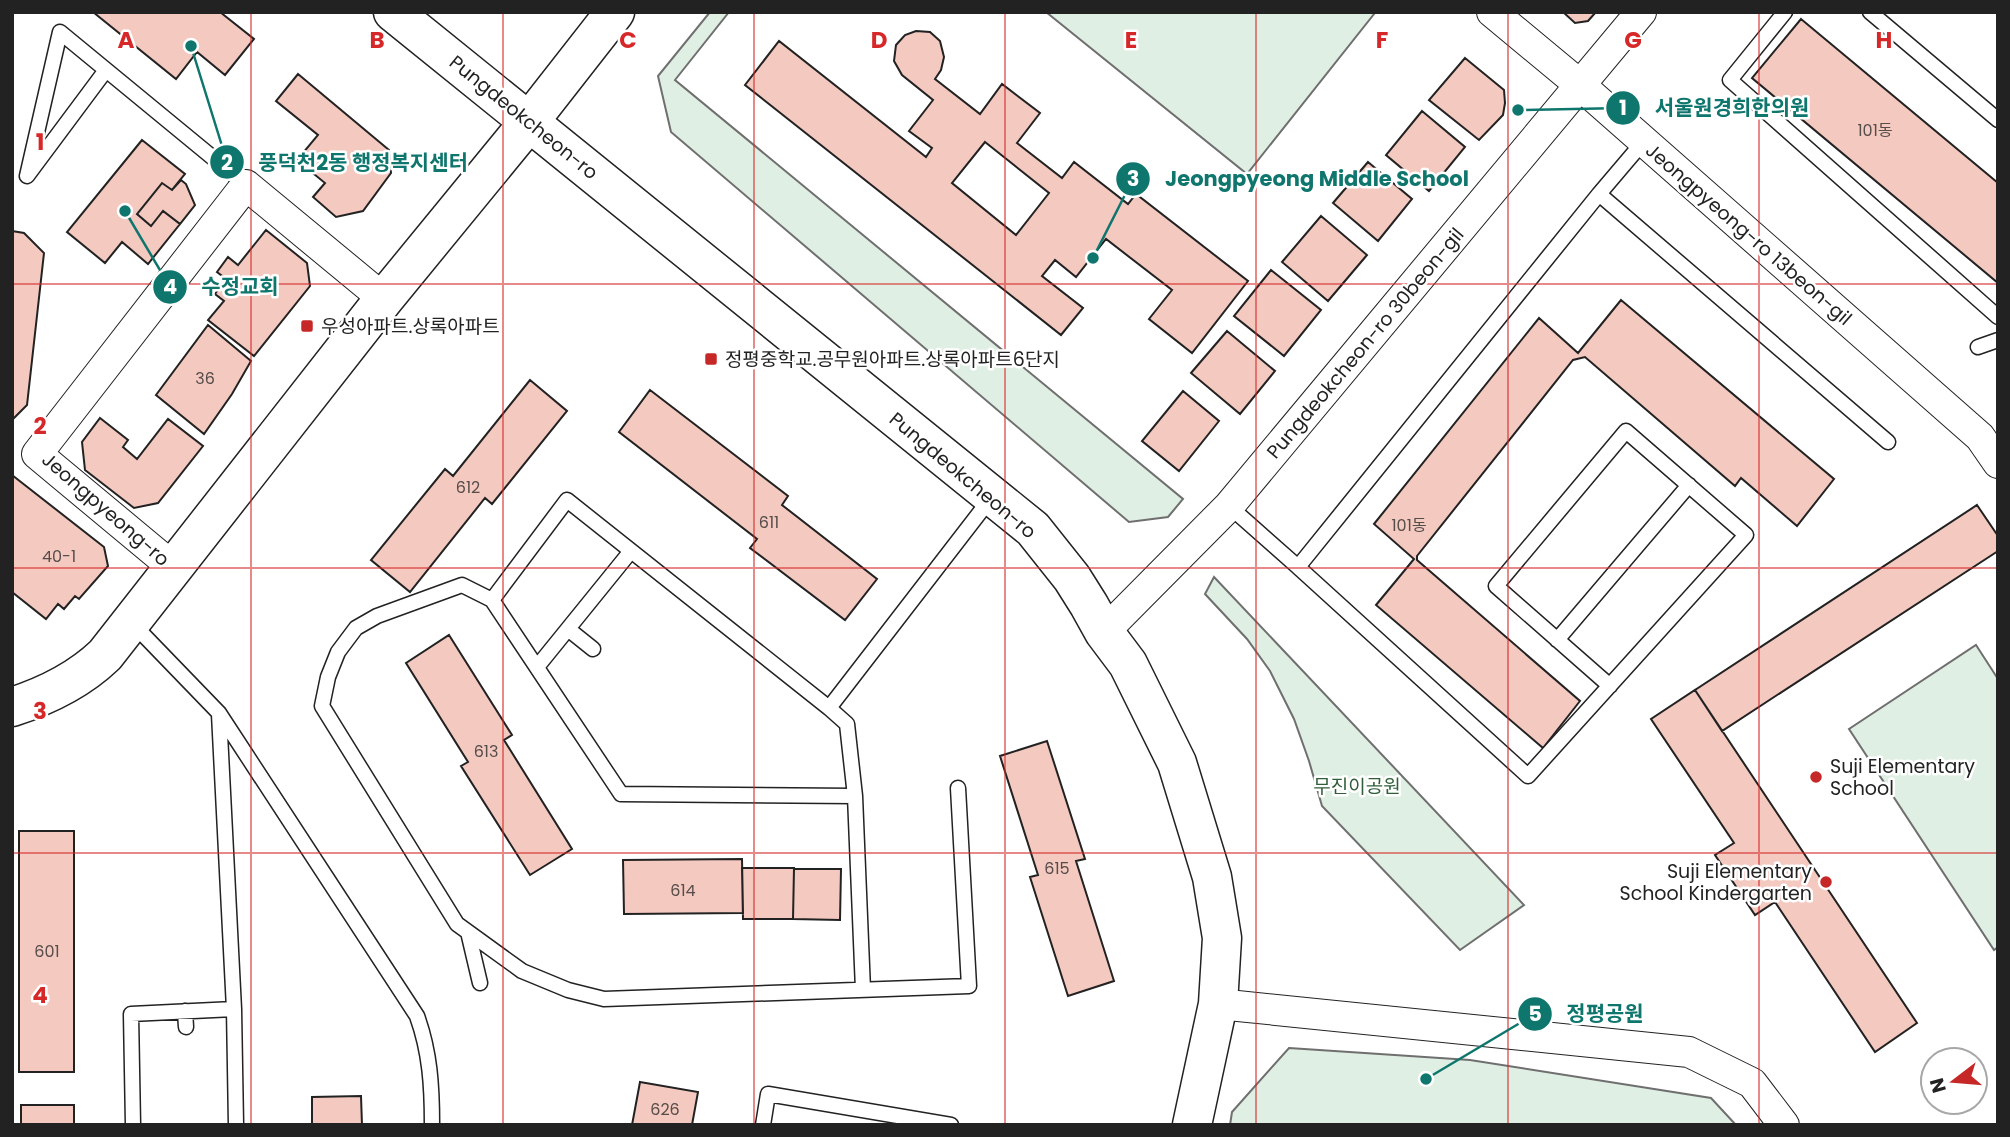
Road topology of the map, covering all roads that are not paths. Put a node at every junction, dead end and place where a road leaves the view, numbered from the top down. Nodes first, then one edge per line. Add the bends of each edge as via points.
1 (393, 12) edge
2 (615, 12) edge
3 (1492, 12) edge
4 (1641, 12) edge
5 (1784, 12) edge
6 (1870, 12) edge
7 (1887, 18) edge
8 (106, 70) junction
9 (1580, 85) junction
10 (1998, 120) edge
11 (529, 122) junction
12 (1644, 141) junction
13 (246, 185) junction
14 (1599, 194) junction
15 (384, 299) junction
16 (1998, 317) edge
17 (1998, 340) edge
18 (1978, 347) dead end
19 (1888, 442) dead end
20 (1998, 463) edge
21 (1689, 485) junction
22 (992, 497) junction
23 (1229, 506) junction
24 (631, 551) junction
25 (1298, 566) junction
26 (174, 568) junction
27 (492, 600) junction
28 (131, 622) junction
29 (568, 629) junction
30 (1104, 632) junction
31 (1557, 640) junction
32 (593, 649) dead end
33 (537, 667) junction
34 (1610, 686) junction
35 (12, 707) edge
36 (830, 708) junction
37 (219, 713) junction
38 (958, 788) dead end
39 (855, 796) junction
40 (468, 932) junction
41 (480, 983) dead end
42 (863, 990) junction
43 (1218, 1003) junction
44 (234, 1009) junction
45 (185, 1011) junction
46 (186, 1027) dead end
47 (133, 1125) edge
48 (236, 1125) edge
49 (432, 1125) edge
50 (762, 1125) edge
51 (951, 1125) edge
52 (1192, 1125) edge
53 (1784, 1125) edge

1 - 11 main road, Pungdeokcheon-ro
2 - 11 main road, Jeongpyeong-ro
3 - 9 street, Jeongpyeong-ro 13beon-gil
4 - 9 street, Pungdeokcheon-ro 30beon-gil
5 - 16 lane via 1730,80
6 - 7 lane
7 - 10 lane
8 - 8 lane via 60,32 27,176 82,102
8 - 13 lane
9 - 12 street, Jeongpyeong-ro 13beon-gil
9 - 23 street, Pungdeokcheon-ro 30beon-gil
11 - 15 main road, Jeongpyeong-ro
11 - 22 main road, Pungdeokcheon-ro
12 - 14 lane
12 - 20 street, Jeongpyeong-ro 13beon-gil via 1980,437
13 - 15 street
13 - 26 street, Jeongpyeong-ro via 37,454
14 - 19 lane
14 - 25 lane
15 - 26 main road, Jeongpyeong-ro
17 - 18 lane
21 - 31 lane
21 - 31 lane via 1626,431 1496,586
21 - 34 lane via 1746,535
22 - 30 main road, Pungdeokcheon-ro via 1033,529 1072,578
22 - 36 lane
23 - 25 lane
23 - 30 street, Pungdeokcheon-ro 30beon-gil
24 - 27 lane via 567,500
24 - 29 lane
24 - 36 lane
25 - 34 lane via 1528,776
26 - 28 main road, Jeongpyeong-ro
27 - 33 lane
27 - 40 lane via 462,585 356,628 338,652 322,706 457,924
28 - 35 main road, Jeongpyeong-ro via 88,671
28 - 37 lane
29 - 32 lane
29 - 33 lane
30 - 43 main road, Pungdeokcheon-ro via 1128,664 1177,763 1212,877 1222,939
31 - 34 lane
33 - 39 lane via 621,794
36 - 39 lane via 847,724
37 - 44 lane
37 - 49 lane via 417,1016 431,1074
38 - 42 lane via 969,986
39 - 42 lane
40 - 41 lane
40 - 42 lane via 522,971 604,999
43 - 52 main road, Pungdeokcheon-ro
43 - 53 street via 1689,1052 1752,1083
44 - 45 lane
44 - 48 lane
45 - 46 lane
45 - 47 lane via 131,1014
50 - 51 lane via 768,1094

